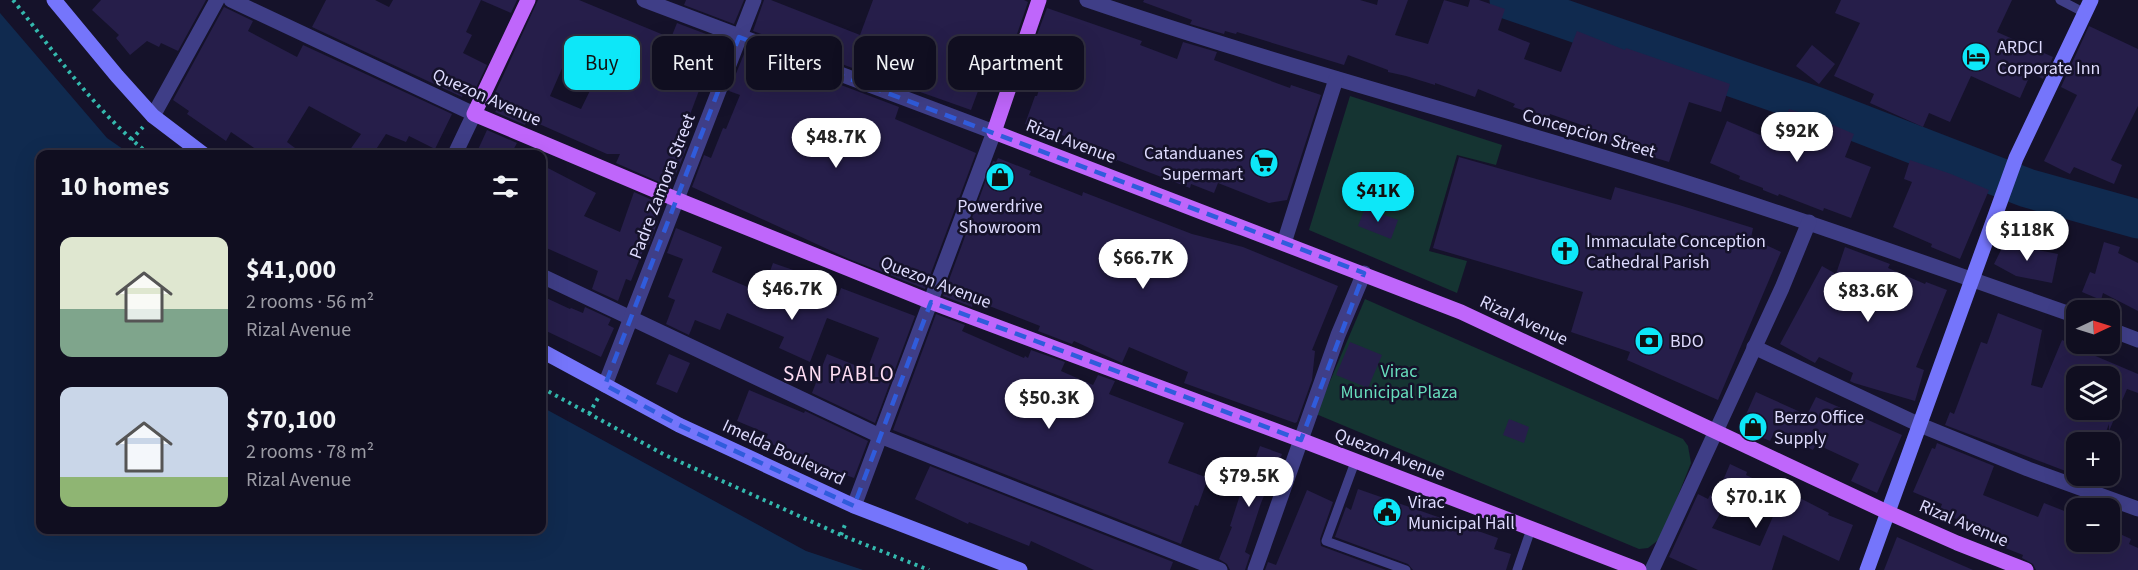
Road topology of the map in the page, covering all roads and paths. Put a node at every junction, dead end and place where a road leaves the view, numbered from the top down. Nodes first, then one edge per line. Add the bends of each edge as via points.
1 (13, 0) edge
2 (54, 0) edge
3 (217, 0) edge
4 (231, 0) edge
5 (528, 0) edge
6 (644, 0) edge
7 (754, 0) edge
8 (1039, 0) edge
9 (1087, 0) edge
10 (2060, 0) edge
11 (2088, 6) edge
12 (739, 37) junction
13 (1335, 79) junction
14 (474, 114) junction
15 (153, 116) junction
16 (994, 132) junction
17 (144, 150) edge
18 (198, 150) edge
19 (457, 150) edge
20 (678, 200) junction
21 (1809, 222) junction
22 (1284, 243) junction
23 (1364, 273) junction
24 (546, 278) edge
25 (1972, 279) junction
26 (931, 303) junction
27 (2066, 312) edge
28 (631, 320) junction
29 (2120, 333) edge
30 (2138, 340) edge
31 (1754, 347) junction
32 (546, 353) edge
33 (605, 385) junction
34 (546, 390) edge
35 (1920, 425) junction
36 (1716, 431) junction
37 (880, 436) junction
38 (1301, 440) junction
39 (1355, 462) junction
40 (854, 506) junction
41 (2138, 509) edge
42 (1889, 513) junction
43 (1531, 529) junction
44 (929, 570) edge
45 (1020, 570) edge
46 (1220, 570) edge
47 (1255, 570) edge
48 (1406, 570) edge
49 (1517, 570) edge
50 (1639, 570) edge
51 (1653, 570) edge
52 (1867, 570) edge
53 (2026, 570) edge

1 - 17 path via 92,97
2 - 15 main road
3 - 15 street
4 - 14 street, Quezon Avenue
5 - 14 main road
6 - 12 street
7 - 12 street, Padre Zamora Street
8 - 16 main road
9 - 13 street, Concepcion Street
10 - 11 lane
11 - 25 main road via 2016,158
12 - 16 street
12 - 20 street, Padre Zamora Street
13 - 21 street, Concepcion Street
13 - 22 street
14 - 19 street
14 - 20 main road, Quezon Avenue
15 - 18 main road
16 - 22 main road, Rizal Avenue
16 - 26 street
20 - 26 main road, Quezon Avenue
20 - 28 street, Padre Zamora Street
21 - 25 street, Concepcion Street
21 - 31 street
22 - 23 main road, Rizal Avenue
23 - 36 main road, Rizal Avenue via 1461,312
23 - 38 street
24 - 28 street
25 - 27 street, Concepcion Street
25 - 35 main road
26 - 37 street
26 - 38 main road, Quezon Avenue
28 - 33 street, Padre Zamora Street
28 - 37 street
29 - 30 street
31 - 35 street
31 - 36 street
32 - 33 main road, Imelda Boulevard
33 - 40 main road, Imelda Boulevard via 679,425
34 - 44 path via 665,454 841,536
35 - 41 street
35 - 42 main road
36 - 42 main road, Rizal Avenue
36 - 51 street
37 - 40 street
37 - 46 street
38 - 39 main road, Quezon Avenue
38 - 47 street
39 - 43 main road, Quezon Avenue
39 - 48 lane via 1326,541
40 - 45 main road, Imelda Boulevard
42 - 52 main road
42 - 53 main road, Rizal Avenue
43 - 49 lane
43 - 50 main road, Quezon Avenue

